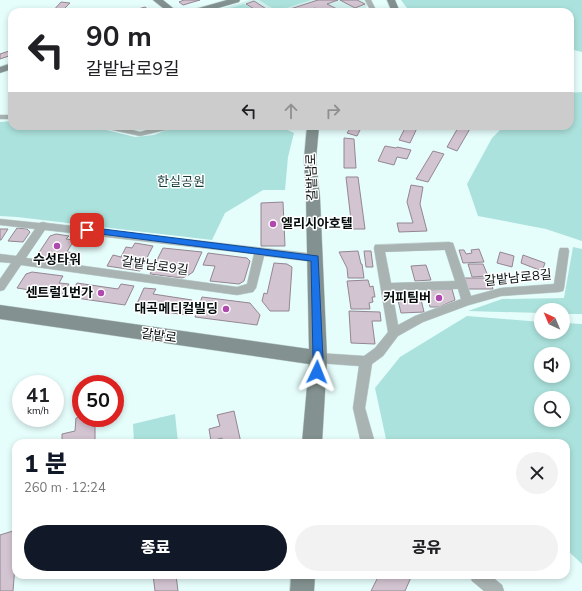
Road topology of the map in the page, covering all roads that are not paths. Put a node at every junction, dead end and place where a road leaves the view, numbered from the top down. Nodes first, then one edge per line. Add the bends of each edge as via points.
1 (157, 0) edge
2 (236, 0) edge
3 (168, 8) edge
4 (209, 8) edge
5 (124, 130) edge
6 (156, 130) edge
7 (313, 130) edge
8 (0, 222) edge
9 (43, 226) junction
10 (564, 251) dead end
11 (260, 252) junction
12 (0, 258) edge
13 (315, 258) junction
14 (19, 260) junction
15 (462, 285) junction
16 (0, 287) edge
17 (386, 287) junction
18 (467, 300) junction
19 (0, 312) edge
20 (394, 333) junction
21 (318, 358) junction
22 (366, 361) junction
23 (312, 439) edge
24 (367, 439) edge
25 (303, 579) edge
26 (482, 579) edge
27 (302, 591) edge
28 (496, 591) edge

1 - 3 main road
2 - 4 main road
5 - 6 street via 140,134
7 - 13 main road, 갈밭남로 via 310,159
8 - 9 street, 갈밭남로9길
9 - 11 street, 갈밭남로9길 via 144,236
9 - 14 street
10 - 18 street, 갈밭남로8길 via 559,288 501,292
11 - 13 street, 갈밭남로9길
11 - 14 street, 갈밭남로9길 via 252,284 249,289 237,291
12 - 14 street, 갈밭남로9길
13 - 21 main road, 갈밭남로
14 - 16 street
15 - 17 street
15 - 17 street via 450,246 379,248
15 - 18 street
17 - 20 street
18 - 20 street, 갈밭남로8길 via 419,319
19 - 21 main road, 갈밭로
20 - 22 street, 갈밭남로8길 via 379,352
21 - 22 street
21 - 23 main road, 갈밭남로
22 - 24 street via 358,408
25 - 27 main road
26 - 28 street

